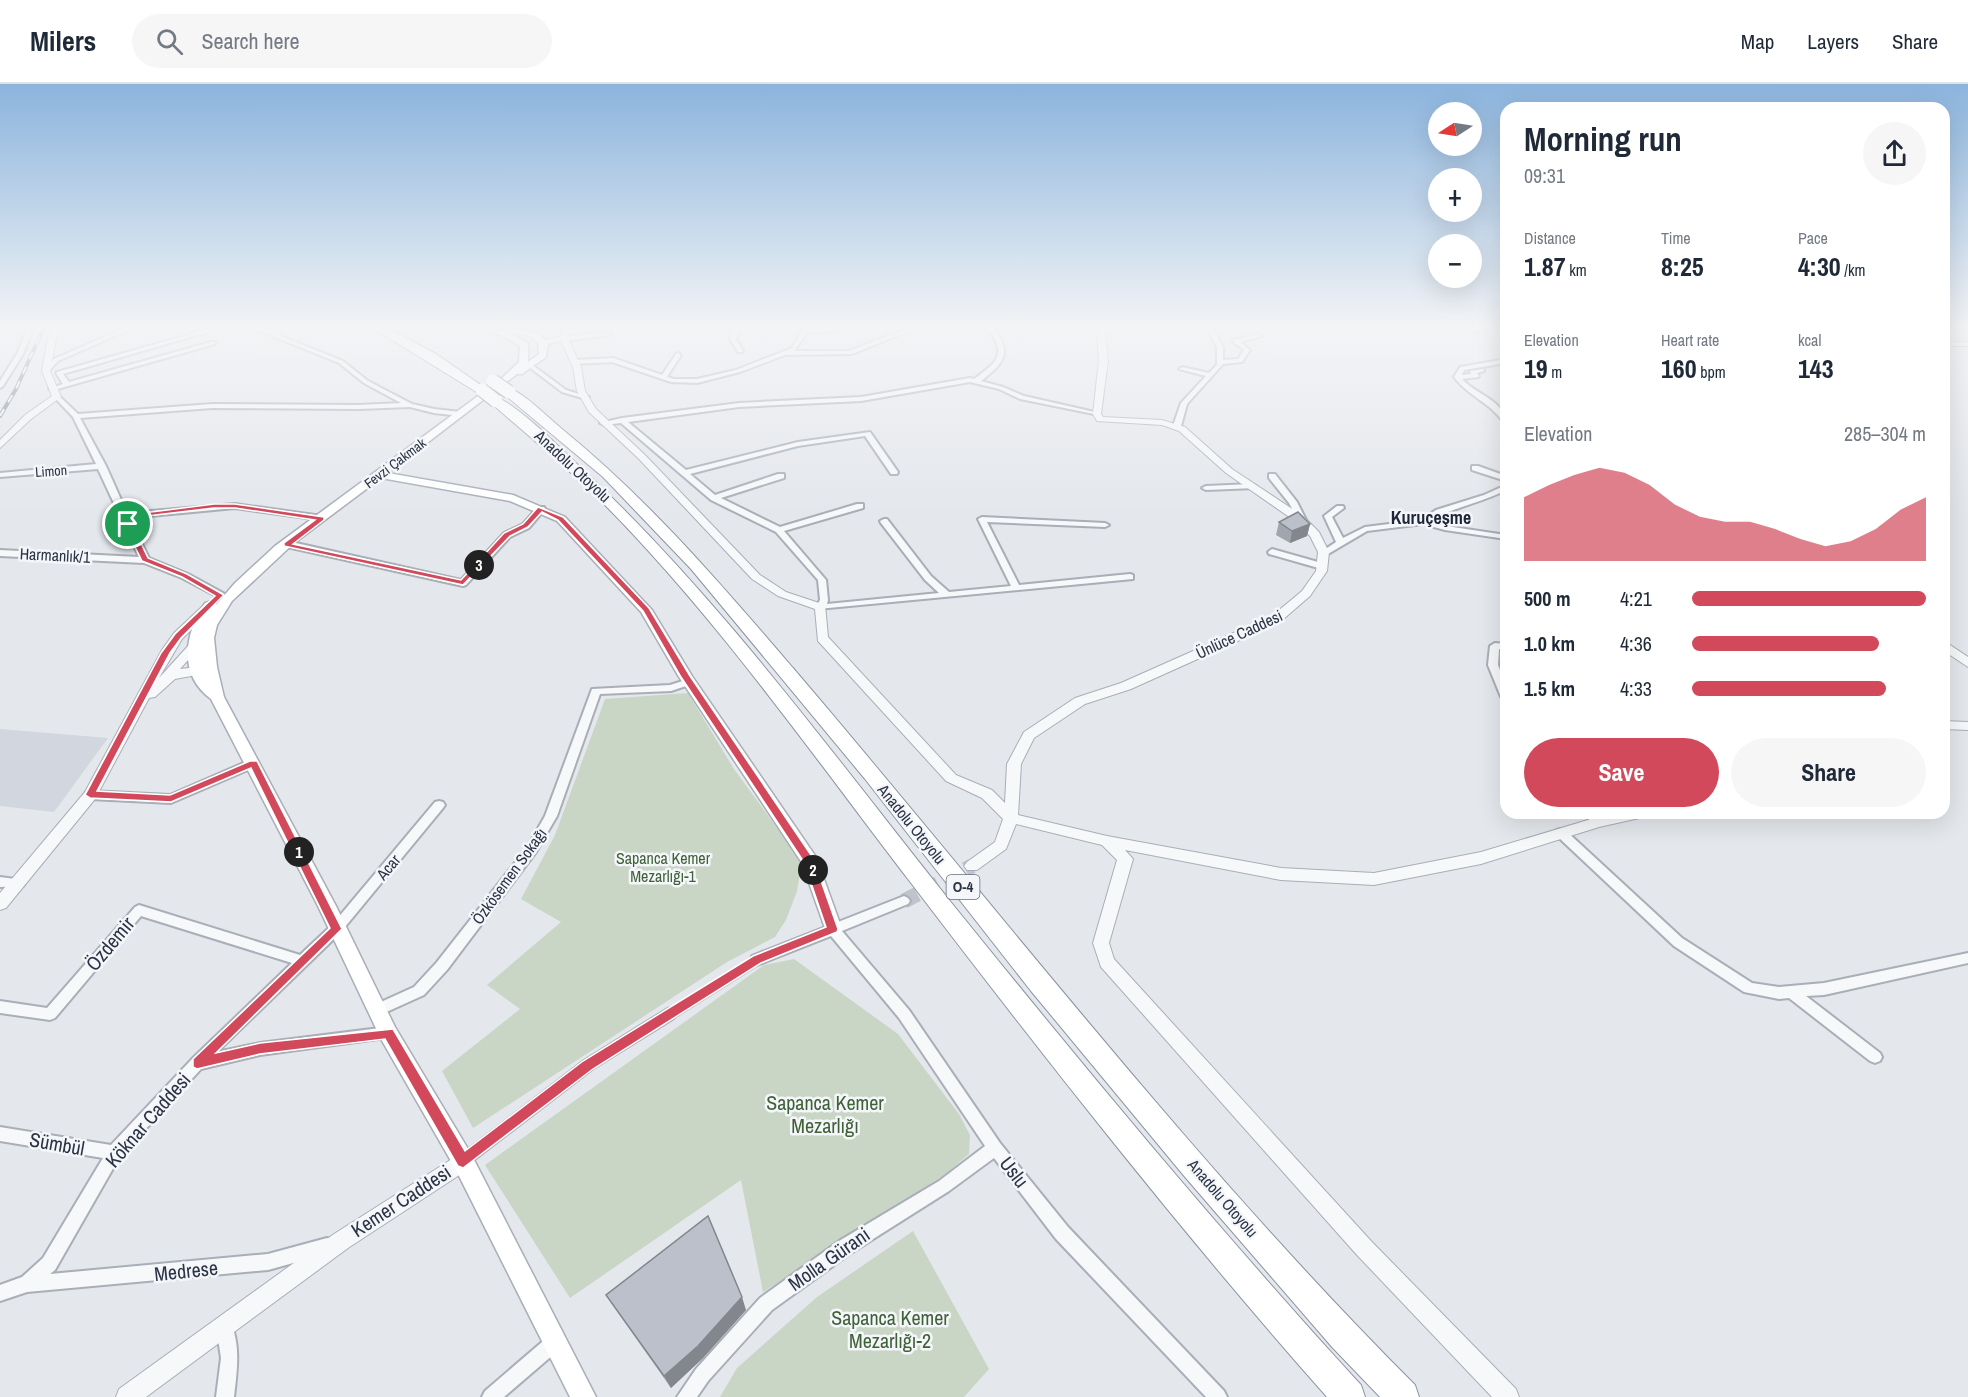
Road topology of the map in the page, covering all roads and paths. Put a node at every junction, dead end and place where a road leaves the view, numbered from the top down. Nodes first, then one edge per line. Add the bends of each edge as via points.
1 (53, 388) edge
2 (61, 388) edge
3 (378, 388) edge
4 (492, 388) edge
5 (495, 388) edge
6 (496, 388) edge
7 (560, 388) edge
8 (581, 388) edge
9 (921, 388) edge
10 (996, 388) edge
11 (1102, 388) edge
12 (1198, 388) edge
13 (1468, 388) edge
14 (55, 393) junction
15 (586, 397) junction
16 (410, 405) junction
17 (461, 414) junction
18 (1097, 414) junction
19 (1500, 414) edge
20 (76, 416) junction
21 (622, 420) junction
22 (604, 423) junction
23 (1177, 426) junction
24 (0, 445) edge
25 (102, 466) junction
26 (1475, 468) dead end
27 (894, 472) dead end
28 (685, 473) junction
29 (0, 475) edge
30 (380, 475) junction
31 (781, 476) dead end
32 (1272, 476) dead end
33 (1500, 477) edge
34 (1252, 486) junction
35 (1206, 488) dead end
36 (1500, 490) edge
37 (714, 498) junction
38 (860, 506) dead end
39 (541, 508) junction
40 (1340, 508) dead end
41 (124, 516) junction
42 (322, 518) junction
43 (1302, 520) junction
44 (885, 521) dead end
45 (1423, 522) junction
46 (1105, 525) dead end
47 (779, 530) junction
48 (1500, 536) edge
49 (1341, 543) junction
50 (287, 544) junction
51 (1272, 552) dead end
52 (1325, 552) junction
53 (0, 553) edge
54 (145, 560) junction
55 (1322, 566) junction
56 (1130, 577) dead end
57 (1016, 588) junction
58 (946, 594) junction
59 (215, 600) junction
60 (821, 607) junction
61 (208, 634) junction
62 (193, 646) junction
63 (1500, 646) edge
64 (208, 649) junction
65 (1950, 650) edge
66 (163, 658) junction
67 (1968, 663) edge
68 (198, 671) junction
69 (166, 677) junction
70 (689, 682) junction
71 (1500, 682) edge
72 (217, 697) junction
73 (131, 720) junction
74 (1950, 724) edge
75 (1968, 726) edge
76 (254, 763) junction
77 (90, 795) junction
78 (439, 805) dead end
79 (1011, 818) junction
80 (1591, 819) edge
81 (1561, 833) junction
82 (1107, 841) junction
83 (972, 866) tunnel mouth
84 (0, 882) edge
85 (19, 883) junction
86 (904, 901) tunnel mouth
87 (0, 904) edge
88 (336, 929) junction
89 (833, 929) junction
90 (1968, 958) edge
91 (757, 960) joint
92 (301, 961) junction
93 (1791, 992) junction
94 (0, 1008) edge
95 (377, 1010) junction
96 (388, 1033) junction
97 (1875, 1057) dead end
98 (197, 1063) junction
99 (0, 1134) edge
100 (994, 1148) junction
101 (114, 1153) junction
102 (463, 1161) junction
103 (341, 1241) junction
104 (27, 1284) junction
105 (0, 1293) edge
106 (224, 1325) junction
107 (555, 1342) junction
108 (127, 1397) edge
109 (225, 1397) edge
110 (491, 1397) edge
111 (583, 1397) edge
112 (686, 1397) edge
113 (1218, 1397) edge
114 (1349, 1397) edge
115 (1403, 1397) edge
116 (1508, 1397) edge

1 - 14 street
2 - 14 street
3 - 16 street
4 - 17 main road, Fevzi Çakmak
5 - 114 highway, Anadolu Otoyolu / O-4 via 678,573 1013,999 1139,1153
6 - 115 highway, Anadolu Otoyolu / O-4 via 608,474 697,566 1195,1167 1343,1336
7 - 15 street
8 - 15 street
9 - 21 street via 861,399 739,405
10 - 18 street
11 - 18 street
12 - 23 street via 1184,403
13 - 19 street via 1493,404
14 - 20 street
14 - 24 street
15 - 22 street
16 - 17 street
16 - 20 street via 212,406
17 - 30 main road, Fevzi Çakmak
18 - 23 street via 1100,419 1111,421
20 - 25 street
21 - 22 street
21 - 28 street
22 - 60 street via 642,457 756,577 782,594
23 - 34 street via 1207,454
25 - 29 street, Limon
25 - 41 street
26 - 33 street
27 - 28 street via 867,434 798,444
28 - 37 street
30 - 39 main road via 488,492
30 - 42 main road, Fevzi Çakmak
31 - 37 street
32 - 43 street
34 - 35 street
34 - 43 street
36 - 45 street via 1439,512
37 - 47 street
38 - 47 street
39 - 50 street via 526,526 507,535 463,583
39 - 70 main road via 561,519 646,610
40 - 49 street via 1328,516
41 - 42 street via 235,506
41 - 54 street
42 - 50 main road, Fevzi Çakmak
43 - 52 street via 1316,533
44 - 58 street via 928,578
45 - 48 street
45 - 49 street via 1365,529
46 - 57 street via 982,519
47 - 60 street via 822,580
49 - 52 street
50 - 59 main road
50 - 61 main road via 226,600
51 - 55 street
52 - 55 street, Ünlüce Caddesi
53 - 54 street, Harmanlık/1
54 - 59 street, Harmanlık/1 via 184,576
55 - 79 street, Ünlüce Caddesi via 1297,604 1276,619 1126,686 1080,701 1029,735 1014,765
56 - 57 street
57 - 58 street
58 - 60 street
59 - 62 main road via 195,631
59 - 66 street via 178,636
60 - 79 street via 822,638 951,778 987,794
61 - 62 street
61 - 64 main road
62 - 64 street
62 - 66 street
62 - 68 main road
62 - 69 street
63 - 71 street via 1495,646 1493,665
64 - 72 main road
65 - 67 street
66 - 73 street
68 - 69 street via 179,671
68 - 72 main road
69 - 73 street
70 - 89 main road via 810,861
70 - 95 street, Özkösemen Sokağı via 671,688 596,691 551,816 532,849 419,991
72 - 76 main road
73 - 77 street
74 - 75 street
76 - 77 street via 171,799
76 - 88 main road
77 - 85 street
78 - 88 street, Acar
79 - 82 street
79 - 83 street, Ünlüce Caddesi via 1001,845
80 - 81 street
81 - 82 street via 1481,858 1374,879 1281,874
81 - 93 street via 1678,942 1749,988
82 - 116 street via 1125,860 1101,943 1107,962 1364,1248
84 - 85 street
85 - 87 street
86 - 89 street, Kemer Caddesi
88 - 92 street, Köknar Caddesi
88 - 95 main road
89 - 91 street, Kemer Caddesi
89 - 100 street, Uslu via 904,1014
90 - 93 street via 1824,989
91 - 102 street, Kemer Caddesi via 588,1065
92 - 94 street, Özdemir via 139,910 50,1014
92 - 98 street, Köknar Caddesi
93 - 97 street
95 - 96 main road
96 - 98 street via 260,1049
96 - 102 main road
98 - 101 street, Köknar Caddesi
99 - 101 street, Sümbül
100 - 112 street, Molla Gürani via 944,1186 845,1246 766,1304
100 - 113 street, Uslu via 1062,1233
101 - 104 street, Köknar Caddesi via 49,1264
102 - 103 street, Kemer Caddesi
102 - 107 main road
103 - 104 street, Medrese via 268,1262
103 - 106 street, Kemer Caddesi
104 - 105 street, Köknar Caddesi
106 - 108 street, Kemer Caddesi
106 - 109 street via 230,1358
107 - 110 street
107 - 111 main road

